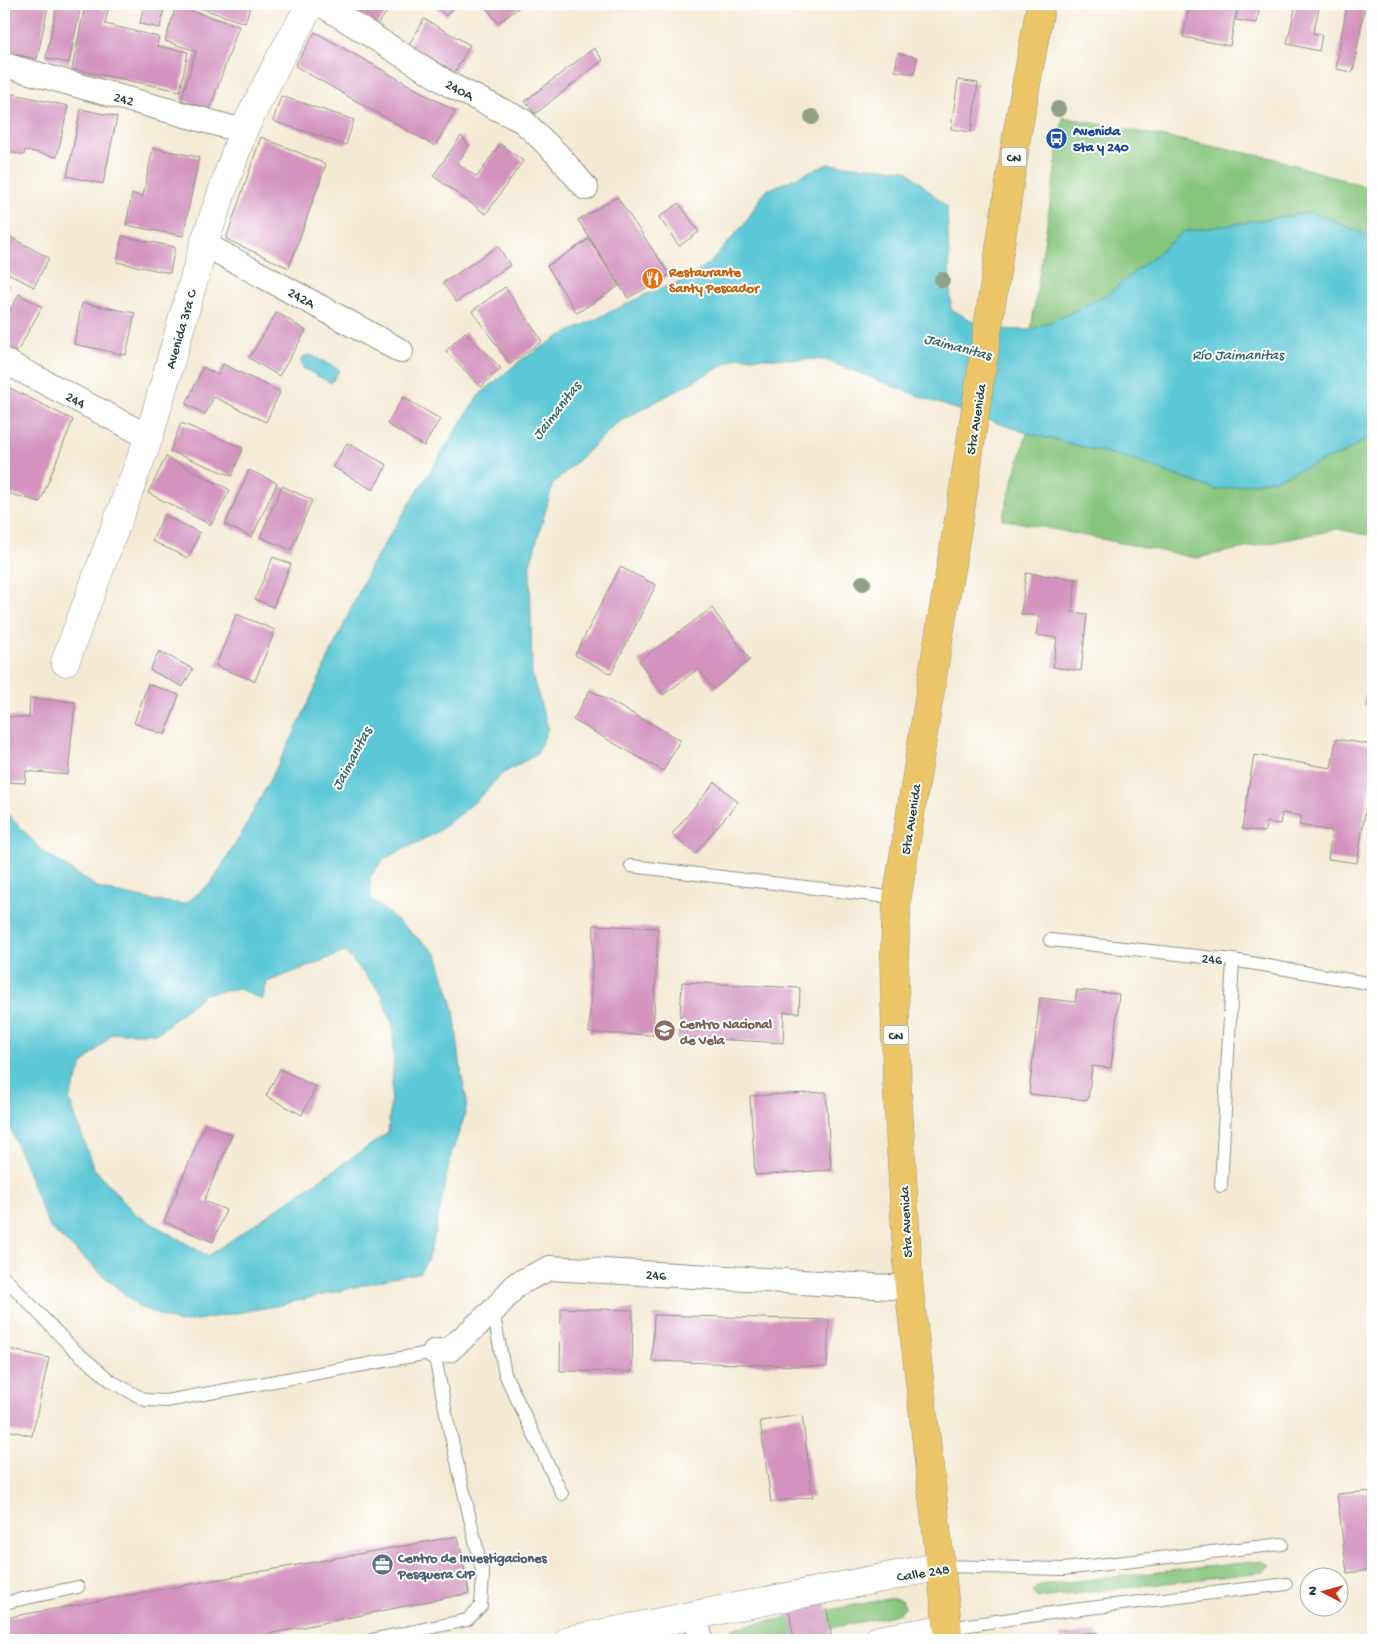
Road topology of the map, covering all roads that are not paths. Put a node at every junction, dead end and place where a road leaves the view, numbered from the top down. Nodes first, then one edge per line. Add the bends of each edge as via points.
1 (311, 4) edge
2 (321, 4) edge
3 (1041, 4) edge
4 (4, 65) edge
5 (243, 131) junction
6 (586, 188) dead end
7 (204, 244) junction
8 (401, 351) dead end
9 (4, 361) edge
10 (149, 437) junction
11 (65, 662) dead end
12 (631, 866) dead end
13 (897, 898) junction
14 (1050, 940) dead end
15 (1233, 960) junction
16 (1373, 984) edge
17 (1221, 1186) dead end
18 (4, 1276) edge
19 (909, 1288) junction
20 (493, 1311) junction
21 (434, 1352) junction
22 (562, 1494) dead end
23 (1282, 1544) dead end
24 (942, 1566) junction
25 (1286, 1584) dead end
26 (78, 1588) dead end
27 (4, 1603) edge
28 (698, 1628) edge
29 (949, 1634) edge
30 (371, 1640) edge
31 (569, 1640) edge
32 (878, 1640) edge

1 - 5 street, Avenida 3ra C via 278,60
2 - 6 street, 240A via 452,86 524,121
3 - 13 highway, 5ta Avenida / CN via 1017,134
4 - 5 street, 242
5 - 7 street, Avenida 3ra C
7 - 8 street, 242A
7 - 10 street, Avenida 3ra C
9 - 10 street, 244
10 - 11 street, Avenida 3ra C
12 - 13 lane
13 - 19 highway, 5ta Avenida / CN via 894,964 897,1085
14 - 15 lane, 246
15 - 16 lane, 246
15 - 17 lane
18 - 21 lane via 72,1348 111,1381 145,1400 166,1400
19 - 20 street, 246 via 550,1268 517,1284
19 - 24 highway, 5ta Avenida / CN
20 - 21 street, 246 via 449,1350
20 - 22 lane via 505,1374
21 - 30 lane via 483,1575 481,1606 467,1620
23 - 24 lane, Calle 248 via 1062,1569
24 - 28 street, Calle 248
24 - 29 highway, 5ta Avenida / CN
25 - 29 lane via 1075,1610
26 - 27 lane
28 - 31 street, Calle 248
29 - 32 street

